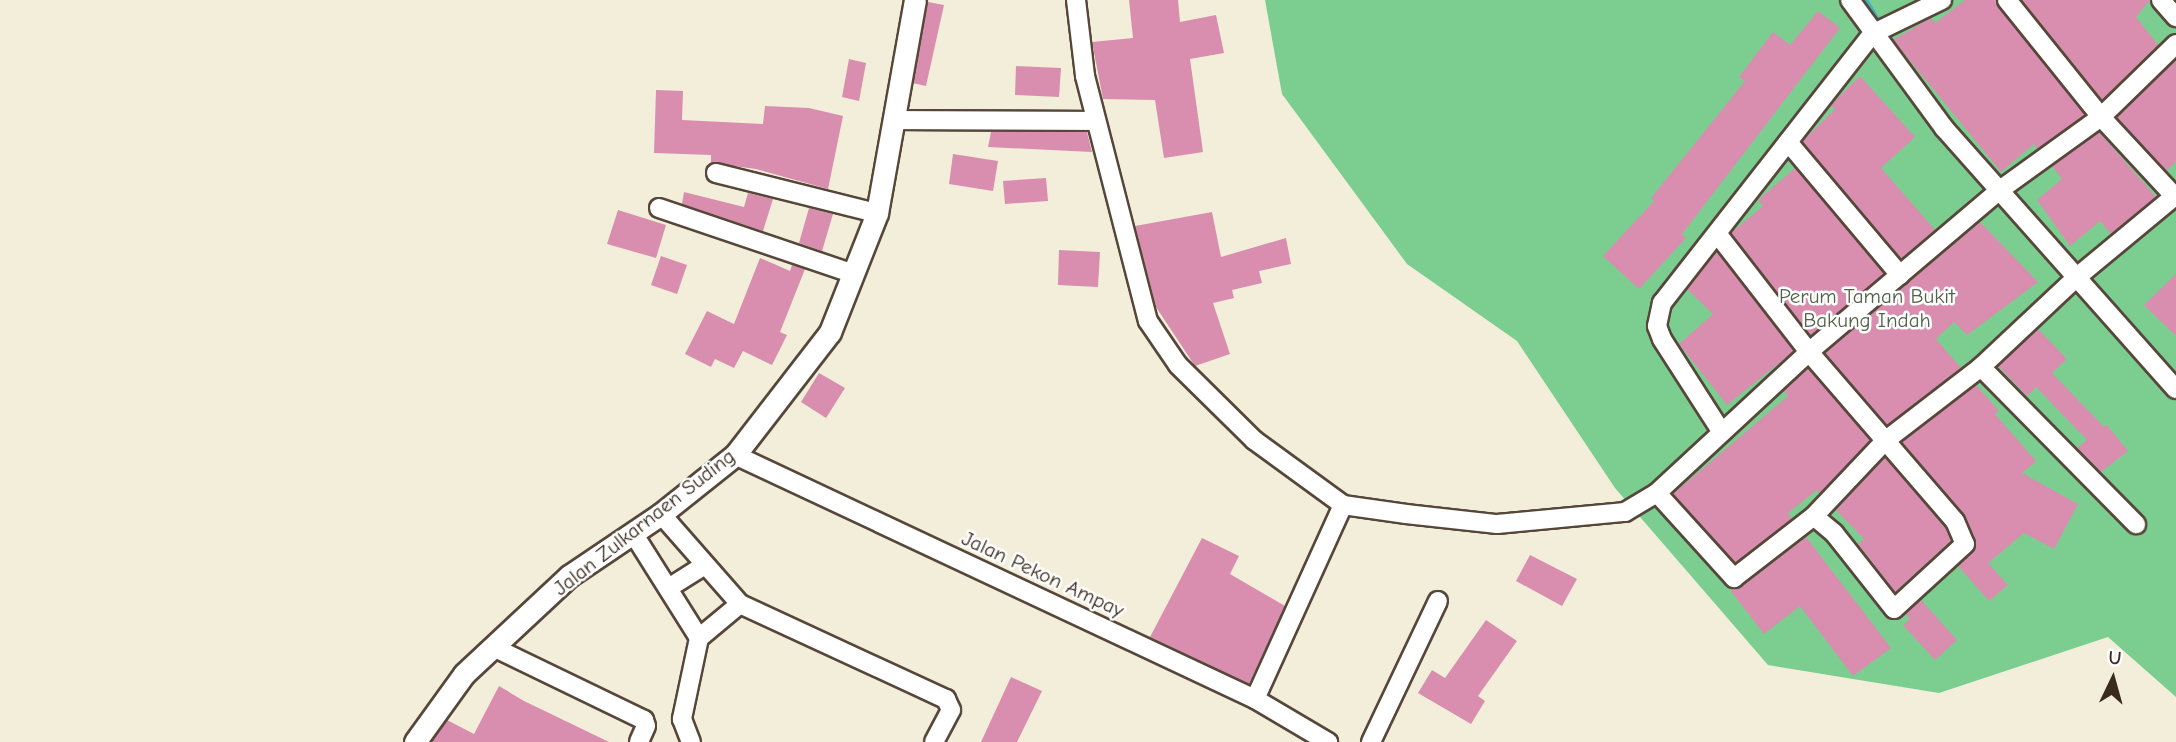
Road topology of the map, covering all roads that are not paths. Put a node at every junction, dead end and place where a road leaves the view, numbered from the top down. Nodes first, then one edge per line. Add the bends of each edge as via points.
1 (915, 0) edge
2 (1076, 0) edge
3 (1850, 0) edge
4 (1942, 0) edge
5 (2007, 0) edge
6 (2161, 0) edge
7 (2176, 17) edge
8 (1872, 34) junction
9 (2176, 44) edge
10 (2101, 117) junction
11 (896, 120) junction
12 (1096, 121) junction
13 (1788, 142) junction
14 (716, 173) dead end
15 (2001, 189) junction
16 (2176, 196) edge
17 (659, 208) dead end
18 (877, 213) junction
19 (1719, 236) junction
20 (854, 274) junction
21 (1900, 275) junction
22 (2077, 278) junction
23 (1809, 352) junction
24 (1981, 367) junction
25 (2176, 389) edge
26 (1721, 431) junction
27 (1885, 441) junction
28 (735, 455) junction
29 (1657, 493) junction
30 (1343, 505) junction
31 (662, 514) junction
32 (1814, 516) junction
33 (2136, 524) dead end
34 (633, 533) junction
35 (705, 565) junction
36 (670, 587) junction
37 (1438, 601) dead end
38 (740, 604) junction
39 (699, 638) junction
40 (493, 647) junction
41 (1255, 699) junction
42 (415, 742) edge
43 (639, 742) edge
44 (691, 742) edge
45 (934, 742) edge
46 (1328, 742) edge
47 (1371, 742) edge

1 - 11 street, Jalan Zulkarnaen Suding
2 - 12 street via 1085,76
3 - 8 street
4 - 8 street
5 - 10 street
6 - 7 street
8 - 13 street
8 - 15 street via 1944,128
9 - 10 street
10 - 15 street
10 - 16 street
11 - 12 street
11 - 18 street, Jalan Zulkarnaen Suding
12 - 30 street via 1138,284 1159,343 1206,396 1254,440
13 - 19 street
13 - 21 street
14 - 18 street
15 - 21 street
15 - 22 street
16 - 22 street
17 - 20 street
18 - 20 street, Jalan Zulkarnaen Suding
19 - 23 street
19 - 26 street via 1662,303 1657,326
20 - 28 street, Jalan Zulkarnaen Suding via 830,332
21 - 23 street
22 - 24 street
22 - 25 street
23 - 26 street
23 - 27 street
24 - 27 street
24 - 33 street
26 - 29 street
27 - 32 street
27 - 32 street via 1960,529 1964,549 1894,609 1834,533
28 - 31 street, Jalan Zulkarnaen Suding
28 - 41 street, Jalan Pekon Ampay
29 - 30 street via 1625,512 1497,524
29 - 32 street via 1734,578
30 - 41 street
31 - 34 street, Jalan Zulkarnaen Suding
31 - 35 street
34 - 36 street
34 - 40 street, Jalan Zulkarnaen Suding via 569,576
35 - 36 street
35 - 38 street
36 - 39 street
37 - 47 street
38 - 39 street
38 - 45 street via 946,699 951,710
39 - 44 street via 682,719
40 - 42 street, Jalan Zulkarnaen Suding via 464,674
40 - 43 street via 644,720
41 - 46 street, Jalan Pekon Ampay

